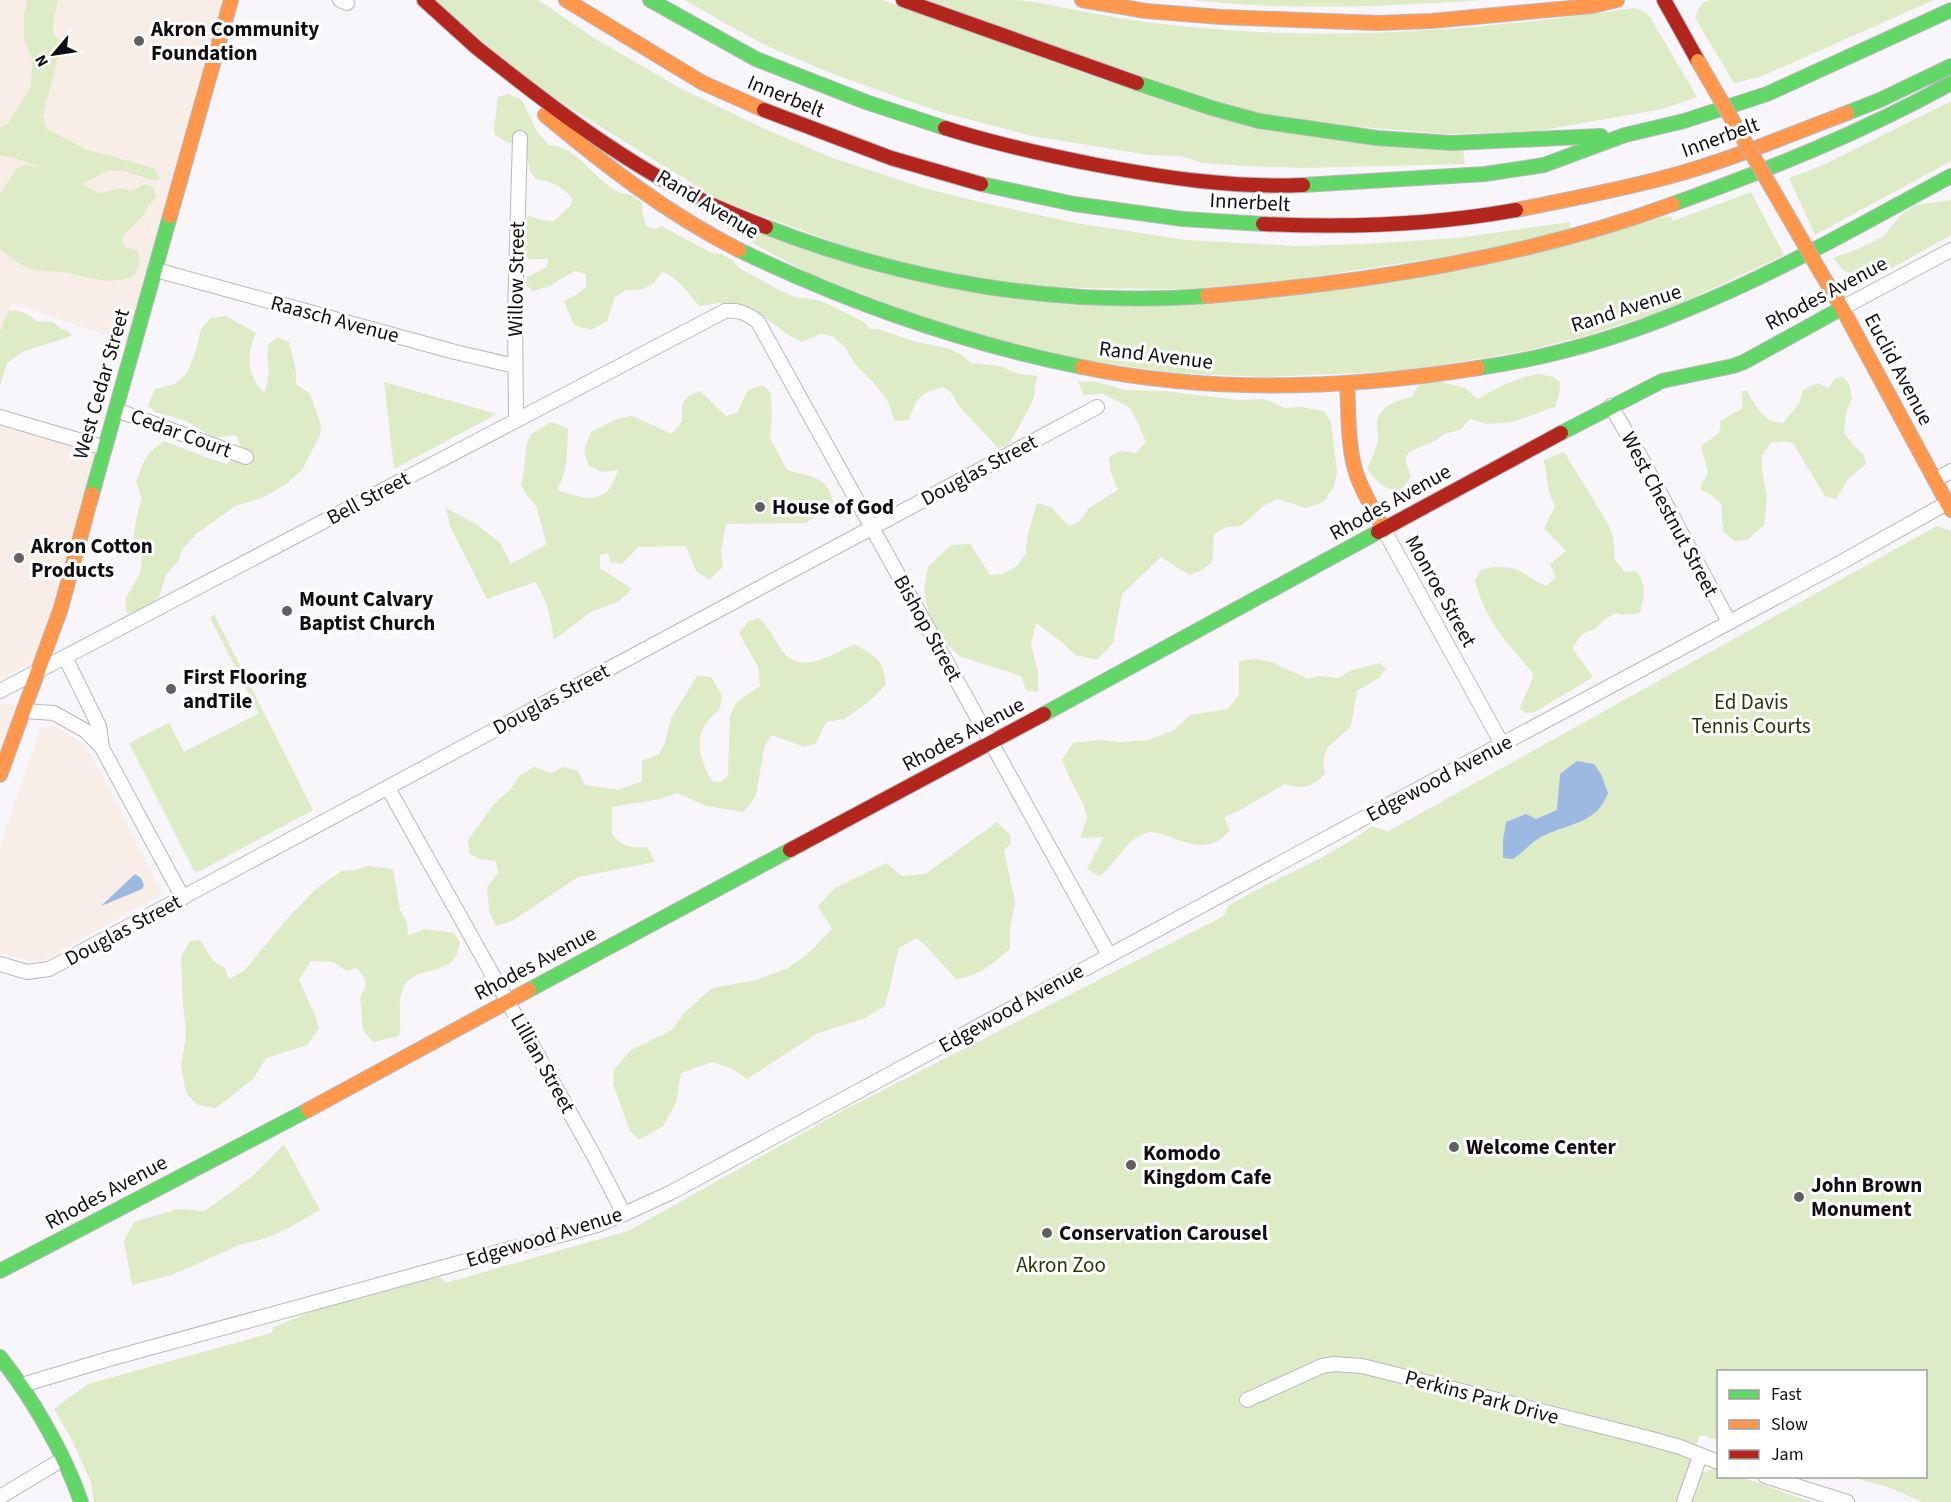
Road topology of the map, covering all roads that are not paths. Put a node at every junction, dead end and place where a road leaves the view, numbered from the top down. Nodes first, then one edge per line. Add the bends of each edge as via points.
1 (231, 0) edge
2 (424, 0) edge
3 (566, 0) edge
4 (650, 0) edge
5 (903, 0) edge
6 (1083, 0) edge
7 (1617, 0) edge
8 (1664, 0) edge
9 (1123, 4) edge
10 (1951, 10) edge
11 (477, 48) junction
12 (1951, 66) edge
13 (1951, 83) edge
14 (1625, 135) junction
15 (520, 138) dead end
16 (1951, 176) edge
17 (1951, 250) edge
18 (156, 270) junction
19 (1842, 308) junction
20 (738, 310) joint
21 (515, 366) junction
22 (1347, 383) junction
23 (1611, 406) junction
24 (1097, 407) dead end
25 (116, 410) junction
26 (0, 417) edge
27 (516, 420) junction
28 (105, 448) junction
29 (246, 457) dead end
30 (1951, 471) edge
31 (1945, 494) edge
32 (873, 526) junction
33 (1384, 530) junction
34 (1728, 622) junction
35 (65, 657) junction
36 (40, 670) junction
37 (0, 691) edge
38 (25, 711) junction
39 (991, 743) junction
40 (1502, 744) junction
41 (102, 748) junction
42 (0, 775) edge
43 (388, 788) junction
44 (183, 898) junction
45 (1109, 955) junction
46 (0, 964) edge
47 (508, 1001) junction
48 (624, 1214) junction
49 (0, 1271) edge
50 (0, 1358) edge
51 (22, 1385) junction
52 (1247, 1400) dead end
53 (1700, 1456) junction
54 (63, 1459) junction
55 (1717, 1461) edge
56 (1771, 1478) edge
57 (0, 1497) edge
58 (81, 1502) edge
59 (1684, 1502) edge
60 (1847, 1502) edge

1 - 18 main road, West Cedar Street
2 - 11 main road, Rand Avenue
3 - 12 main road, Innerbelt via 703,83 891,158 988,186 1074,204 1234,224 1379,225 1498,213 1598,194 1722,159 1880,100
4 - 14 main road, Innerbelt via 756,59 866,102 1025,151 1194,181 1300,185 1485,174 1544,165
5 - 14 main road via 1258,121 1377,138 1452,143
6 - 9 main road
7 - 9 main road via 1592,6 1378,23 1221,17 1146,11
8 - 19 main road, Euclid Avenue, bridge
10 - 14 main road, Innerbelt via 1767,94
11 - 13 main road via 568,119 655,175 738,215 906,272 1000,290 1127,300 1270,292 1462,260 1580,234 1692,198 1818,147
11 - 22 main road, Rand Avenue via 561,129 657,201 748,254 878,310 1024,355 1141,376 1239,385
15 - 21 street, Willow Street
16 - 22 main road, Rand Avenue via 1722,296 1646,326 1494,366
17 - 19 street, Rhodes Avenue
18 - 21 street, Raasch Avenue
18 - 25 main road, West Cedar Street
19 - 23 main road, Rhodes Avenue via 1744,362 1662,381
19 - 31 main road, Euclid Avenue
20 - 27 street, Bell Street via 725,310
20 - 32 street, Bishop Street via 758,322
21 - 27 street, Willow Street
22 - 33 main road, Monroe Street via 1354,465
23 - 33 main road, Rhodes Avenue
23 - 34 street, West Chestnut Street
24 - 32 street, Douglas Street
25 - 28 main road, West Cedar Street
25 - 29 street, Cedar Court
26 - 28 street
27 - 35 street, Bell Street
28 - 36 main road, West Cedar Street
30 - 31 street, Edgewood Avenue
31 - 34 street, Edgewood Avenue via 1840,563
32 - 39 street, Bishop Street
32 - 43 street, Douglas Street
33 - 39 main road, Rhodes Avenue
33 - 40 street, Monroe Street
34 - 40 street, Edgewood Avenue
35 - 36 street, Bell Street
35 - 41 street via 99,726
36 - 37 street, Bell Street
36 - 38 main road, West Cedar Street
38 - 41 street via 54,713 86,730
38 - 42 main road, West Cedar Street
39 - 45 street, Bishop Street
39 - 47 main road, Rhodes Avenue
40 - 45 street, Edgewood Avenue
41 - 44 street
43 - 44 street, Douglas Street
43 - 47 street, Lillian Street
44 - 46 street, Douglas Street via 50,969 27,972
45 - 48 street, Edgewood Avenue via 670,1193
47 - 48 street, Lillian Street
47 - 49 main road, Rhodes Avenue
48 - 51 street, Edgewood Avenue via 597,1225
50 - 51 main road
51 - 54 main road
52 - 53 street, Perkins Park Drive via 1322,1366 1362,1366 1648,1438
53 - 55 street, Perkins Park Drive
53 - 59 street
54 - 57 street
54 - 58 main road
56 - 60 street

